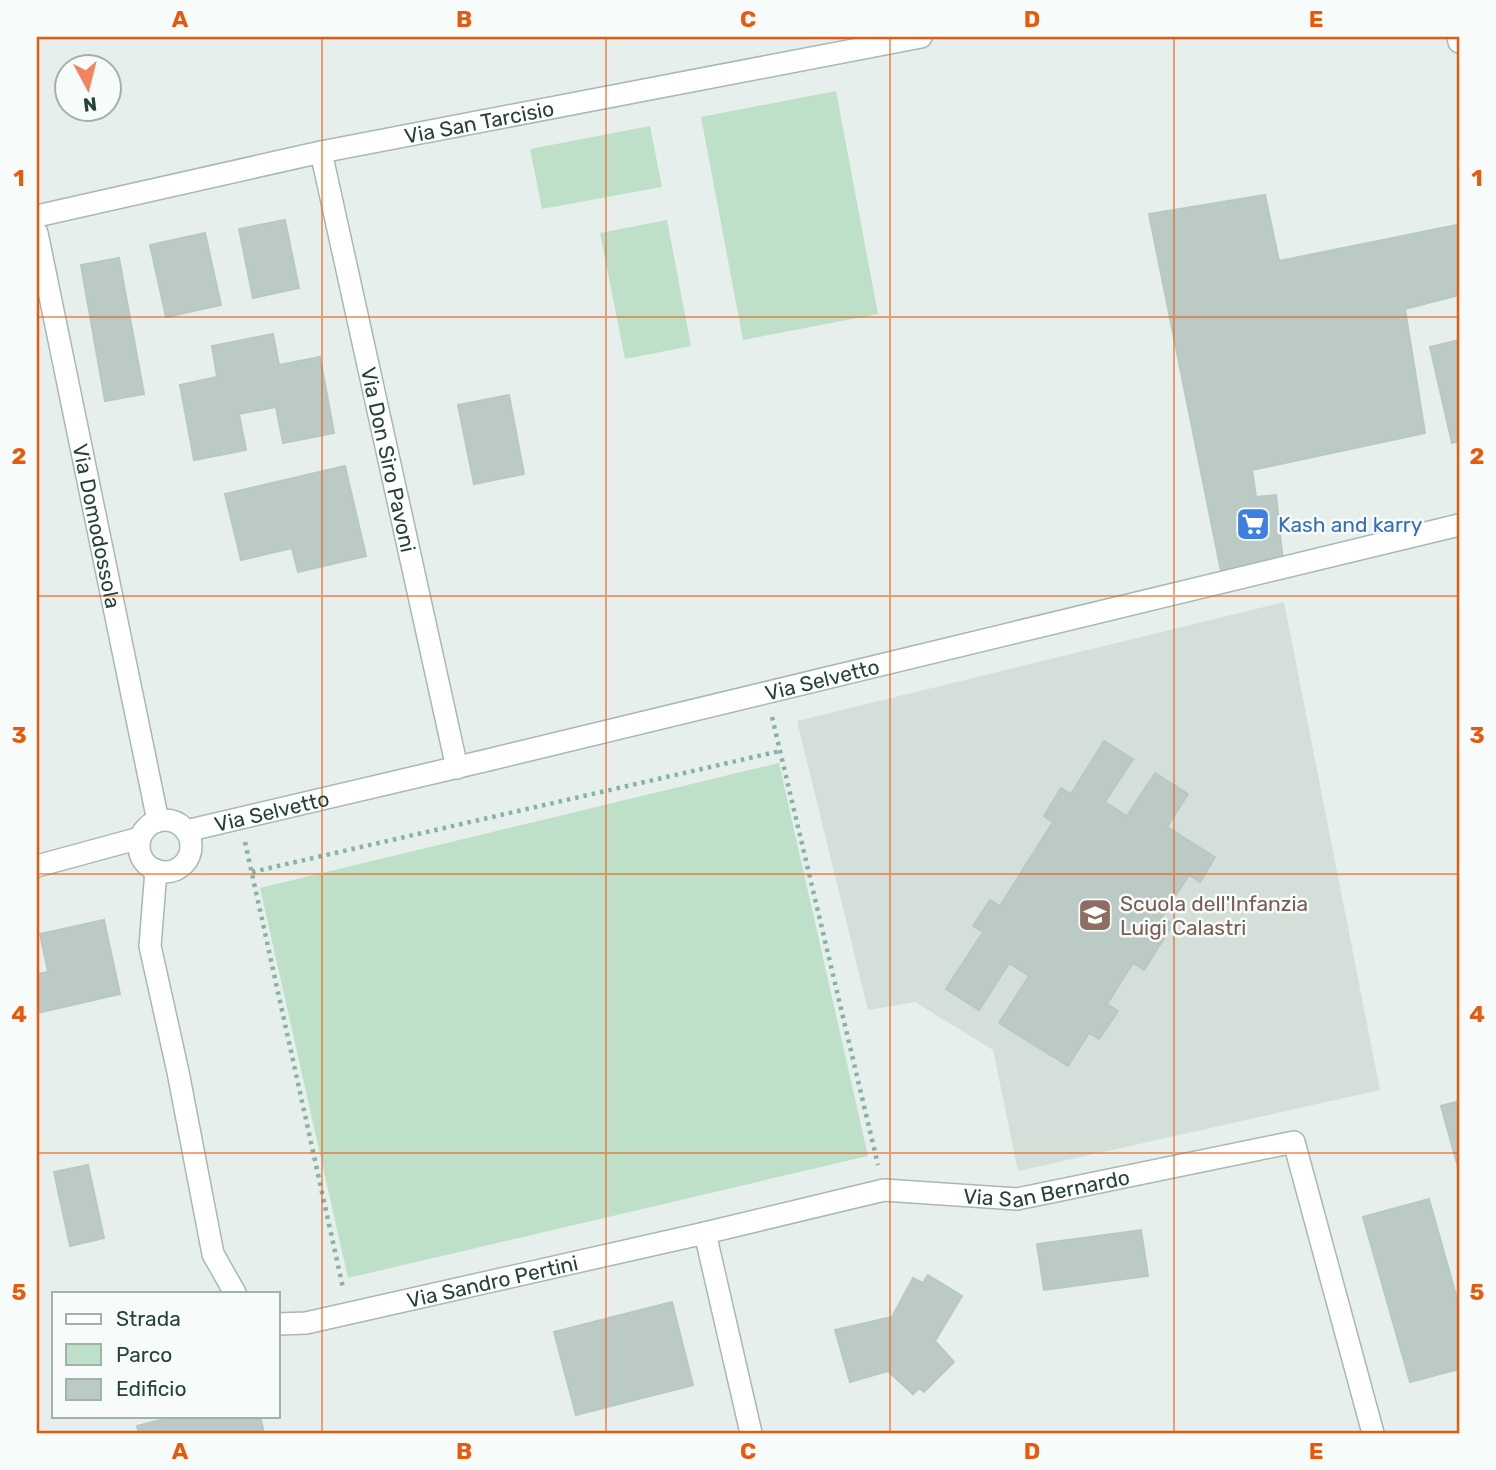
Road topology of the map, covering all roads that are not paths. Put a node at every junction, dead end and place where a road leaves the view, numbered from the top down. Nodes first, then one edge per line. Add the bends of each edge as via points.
1 (921, 37) edge
2 (1458, 37) edge
3 (1459, 42) edge
4 (321, 152) junction
5 (37, 216) edge
6 (37, 233) edge
7 (1459, 525) edge
8 (457, 768) junction
9 (158, 821) junction
10 (186, 831) junction
11 (140, 838) junction
12 (37, 866) edge
13 (156, 870) junction
14 (705, 1233) junction
15 (234, 1292) edge
16 (280, 1324) edge
17 (751, 1433) edge
18 (1373, 1433) edge

1 - 4 street, Via San Tarcisio
2 - 3 street
4 - 5 street, Via San Tarcisio
4 - 8 street, Via Don Siro Pavoni
6 - 9 street, Via Domodossola
7 - 8 street, Via Selvetto
8 - 10 street, Via Selvetto
9 - 10 street via 174,822
9 - 11 street
10 - 13 street via 191,846 186,862 172,871
11 - 12 street
11 - 13 street via 143,860
13 - 15 street via 150,946 213,1254
14 - 16 street, Via Sandro Pertini via 306,1323
14 - 17 street
14 - 18 street, Via San Bernardo via 884,1190 1017,1199 1294,1142

